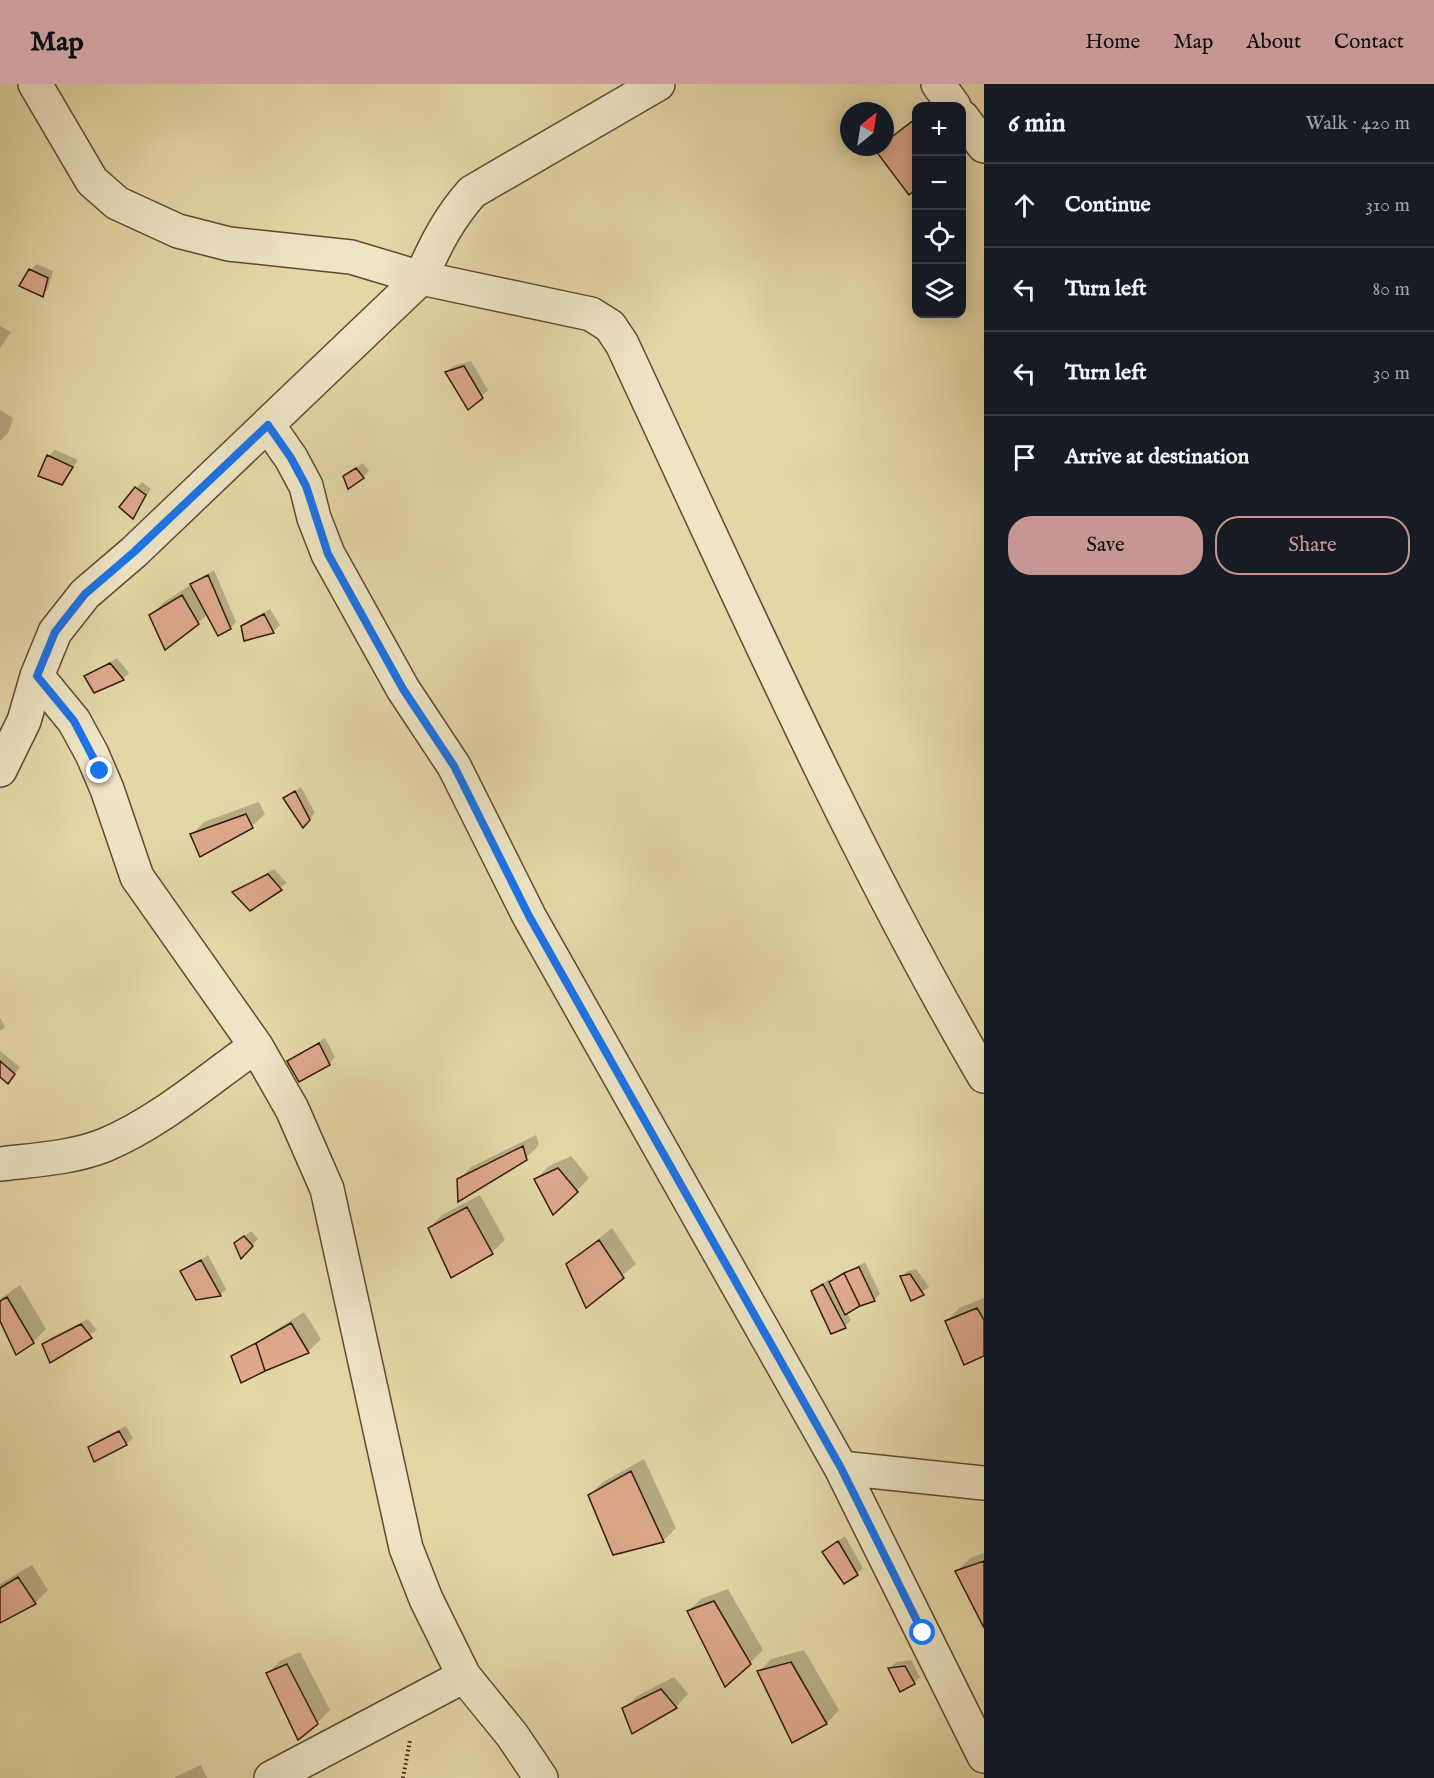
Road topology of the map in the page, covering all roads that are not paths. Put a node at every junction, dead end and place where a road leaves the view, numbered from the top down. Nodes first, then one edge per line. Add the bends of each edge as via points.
1 (35, 84) edge
2 (658, 84) edge
3 (938, 84) edge
4 (951, 102) edge
5 (966, 122) edge
6 (984, 146) edge
7 (421, 278) junction
8 (268, 425) junction
9 (37, 676) junction
10 (0, 770) edge
11 (256, 1046) junction
12 (984, 1076) edge
13 (0, 1164) edge
14 (841, 1468) junction
15 (984, 1483) edge
16 (464, 1676) junction
17 (984, 1756) edge
18 (271, 1778) edge
19 (540, 1778) edge

1 - 7 street via 92,181 117,203 178,231 229,244 351,257
2 - 7 street via 472,192 453,214
3 - 4 street
5 - 6 street
7 - 8 street
7 - 12 street via 591,314 610,326 622,344 792,707 933,989
8 - 9 street via 85,594 55,632
8 - 14 street via 306,486 314,518 334,564 403,689 454,766 529,916
9 - 10 street via 24,721
9 - 11 street via 74,721 92,754 136,877
11 - 13 street via 146,1125 103,1146
11 - 16 street via 292,1109 327,1189 406,1548
14 - 15 street
14 - 17 street
16 - 18 street
16 - 19 street via 512,1735

